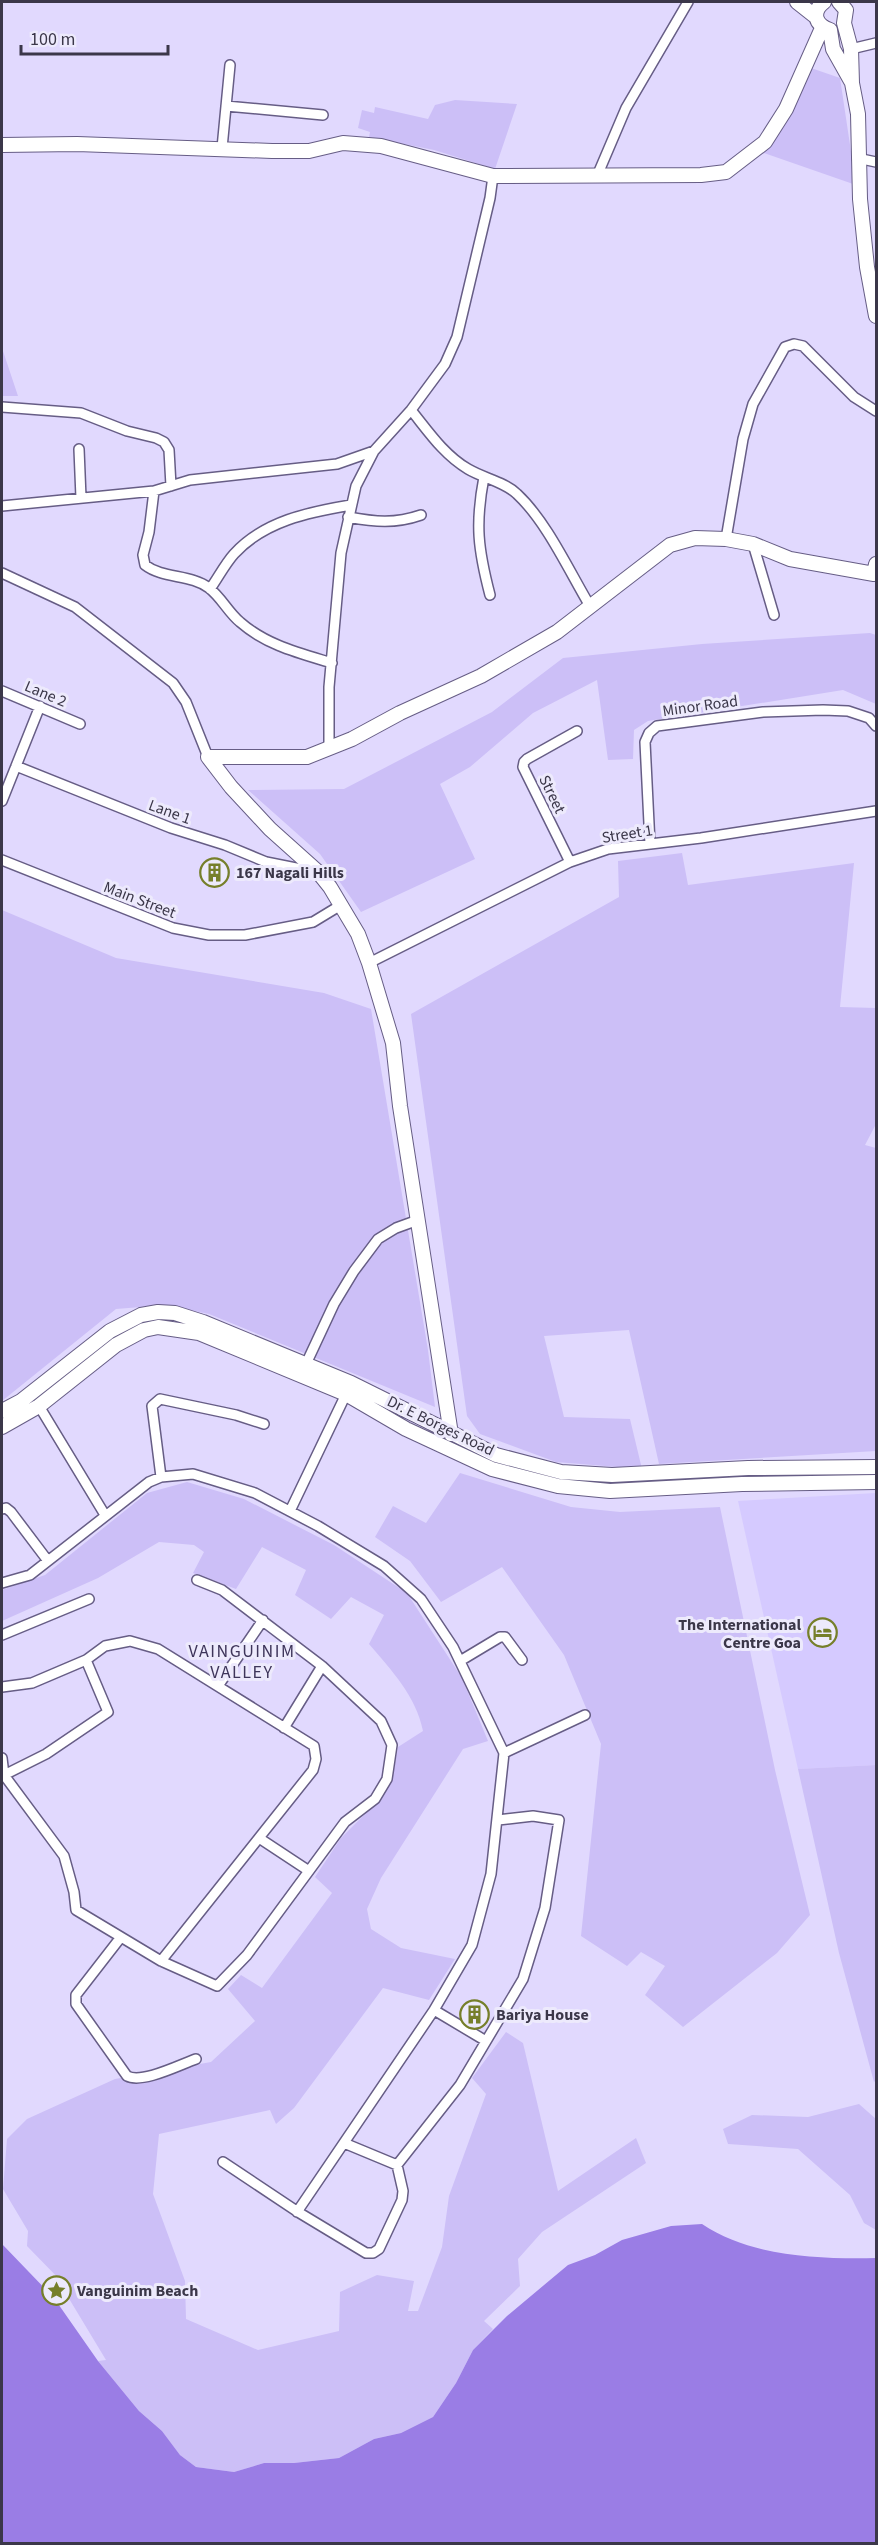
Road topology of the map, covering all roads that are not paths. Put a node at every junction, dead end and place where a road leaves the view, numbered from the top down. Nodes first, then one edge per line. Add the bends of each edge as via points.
1 (688, 2) edge
2 (797, 2) edge
3 (821, 2) edge
4 (844, 9) edge
5 (823, 25) junction
6 (876, 43) edge
7 (851, 49) junction
8 (230, 64) dead end
9 (852, 83) junction
10 (226, 106) junction
11 (323, 115) dead end
12 (2, 145) edge
13 (222, 148) junction
14 (857, 158) junction
15 (876, 162) edge
16 (493, 176) junction
17 (597, 176) junction
18 (876, 316) edge
19 (2, 408) edge
20 (411, 410) junction
21 (876, 411) edge
22 (79, 449) dead end
23 (374, 451) junction
24 (484, 477) junction
25 (171, 486) junction
26 (154, 491) junction
27 (81, 498) junction
28 (351, 504) junction
29 (2, 506) edge
30 (421, 515) dead end
31 (348, 517) junction
32 (726, 539) junction
33 (753, 544) junction
34 (876, 571) edge
35 (2, 573) edge
36 (210, 589) junction
37 (490, 595) dead end
38 (590, 606) junction
39 (774, 615) dead end
40 (332, 663) junction
41 (2, 691) edge
42 (40, 706) junction
43 (80, 724) dead end
44 (876, 726) edge
45 (577, 731) dead end
46 (329, 748) junction
47 (208, 757) junction
48 (16, 766) junction
49 (2, 801) edge
50 (876, 811) edge
51 (650, 844) junction
52 (2, 860) edge
53 (570, 862) junction
54 (318, 872) junction
55 (341, 905) junction
56 (369, 963) junction
57 (418, 1220) junction
58 (306, 1364) junction
59 (349, 1388) junction
60 (39, 1406) junction
61 (2, 1411) edge
62 (264, 1424) dead end
63 (2, 1427) edge
64 (451, 1434) junction
65 (876, 1467) edge
66 (161, 1477) junction
67 (876, 1482) edge
68 (2, 1509) edge
69 (290, 1511) junction
70 (105, 1515) junction
71 (48, 1561) junction
72 (197, 1580) dead end
73 (2, 1583) edge
74 (89, 1599) dead end
75 (263, 1620) junction
76 (2, 1635) edge
77 (522, 1659) dead end
78 (86, 1660) junction
79 (460, 1661) junction
80 (322, 1666) junction
81 (218, 1686) junction
82 (2, 1687) edge
83 (585, 1715) dead end
84 (284, 1728) junction
85 (504, 1753) junction
86 (2, 1766) edge
87 (498, 1820) junction
88 (259, 1838) junction
89 (309, 1871) junction
90 (121, 1937) junction
91 (160, 1961) junction
92 (434, 2010) junction
93 (486, 2041) junction
94 (196, 2059) dead end
95 (344, 2143) junction
96 (223, 2162) dead end
97 (397, 2165) junction
98 (297, 2212) junction

1 - 17 street via 626,108
2 - 5 street
3 - 5 street via 817,10
4 - 5 street via 838,29
4 - 7 street
5 - 9 street
5 - 17 street via 786,109 765,142 726,172
6 - 7 street
7 - 9 street
8 - 10 street
9 - 14 street via 858,114
10 - 11 street
10 - 13 street
12 - 13 street
13 - 16 street via 309,151 343,143 381,146
14 - 15 street
14 - 18 street via 867,267
16 - 17 street
16 - 20 street via 457,337 445,364
19 - 25 street via 81,413 156,438 169,450
20 - 23 street
20 - 24 street via 447,454
21 - 32 street via 854,397 803,346 784,346 753,404
22 - 27 street
23 - 25 street via 337,464 190,480
23 - 28 street
24 - 37 street via 477,530
24 - 38 street via 515,492 531,510
25 - 26 street
26 - 27 street
26 - 36 street via 143,555 145,565
27 - 29 street
28 - 31 street
28 - 36 street via 275,524 251,538 233,555
30 - 31 street via 388,523
31 - 40 street via 341,553
32 - 33 street
32 - 38 street via 695,538 670,545
33 - 34 street via 790,559
33 - 39 street
35 - 47 street via 75,607 173,682 186,702
36 - 40 street via 258,636 284,649
38 - 46 street via 557,632 481,676
40 - 46 street
41 - 42 street, Lane 2
42 - 43 street, Lane 2
42 - 48 street
44 - 51 street, Minor Road via 869,718 848,711 763,712 657,726 645,742
45 - 53 street, Street via 527,759 523,767
46 - 47 street via 307,757
47 - 54 street via 262,821
48 - 49 street
48 - 54 street, Lane 1 via 266,862
50 - 51 street, Street 1
51 - 53 street, Street 1 via 608,849
52 - 55 street, Main Street via 173,928 208,934 245,935 313,922
53 - 56 street, Street 1
54 - 55 street
55 - 56 street
56 - 57 street via 393,1043
57 - 58 street via 378,1239 334,1304
57 - 64 street
58 - 59 street, Dr. E Borges Road
58 - 61 street, Dr. E Borges Road via 203,1322 158,1312 125,1321 21,1401
59 - 60 street, Dr. E Borges Road via 199,1333 158,1327 116,1345
59 - 64 street, Dr. E Borges Road
59 - 67 street, Dr. E Borges Road via 406,1430 492,1468 558,1486 610,1491
59 - 69 street
60 - 63 street, Dr. E Borges Road
60 - 70 street
62 - 66 street via 160,1399 152,1406
64 - 65 street, Dr. E Borges Road via 496,1455 561,1472 612,1475
66 - 69 street via 192,1474 255,1493
66 - 70 street
68 - 71 street via 11,1512
69 - 79 street via 384,1566 421,1599
70 - 71 street
71 - 73 street via 30,1575
72 - 75 street via 222,1590
74 - 76 street
75 - 80 street
75 - 81 street
77 - 79 street via 505,1637 500,1637
78 - 81 street via 105,1646 130,1641 158,1649
78 - 82 street via 32,1683
78 - 86 street via 108,1712 46,1754
79 - 85 street
80 - 84 street
80 - 89 street via 381,1721 392,1745 387,1779 375,1799 345,1822
81 - 84 street
83 - 85 street
84 - 88 street via 314,1746 316,1759 313,1770
85 - 87 street
86 - 90 street via 64,1856 76,1910
87 - 92 street via 491,1874 472,1945
87 - 93 street via 533,1816 559,1820 545,1908 523,1979
88 - 89 street
88 - 91 street
89 - 91 street via 247,1955 217,1986
90 - 91 street
90 - 94 street via 75,1995 76,2004 126,2076 133,2079
92 - 93 street
92 - 95 street
93 - 97 street via 460,2085
95 - 97 street
95 - 98 street
96 - 98 street
97 - 98 street via 402,2200 379,2249 373,2253 366,2253

